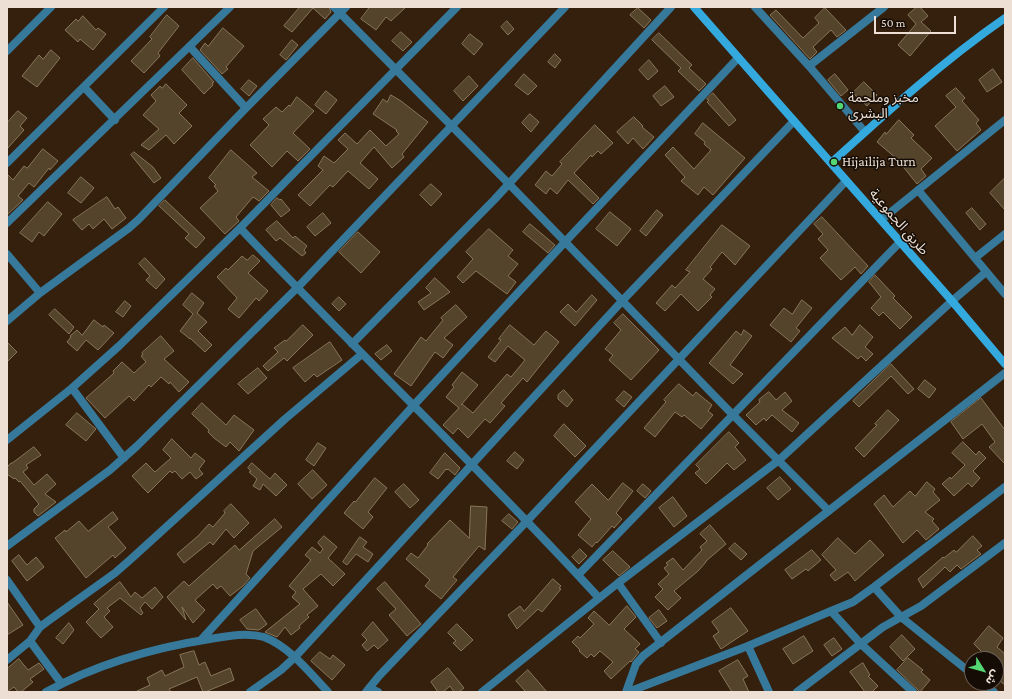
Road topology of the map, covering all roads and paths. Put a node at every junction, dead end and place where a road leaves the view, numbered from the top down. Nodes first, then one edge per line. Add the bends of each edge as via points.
1 (51, 7) edge
2 (164, 7) edge
3 (230, 7) edge
4 (334, 7) edge
5 (346, 7) edge
6 (456, 7) edge
7 (565, 7) edge
8 (671, 7) edge
9 (694, 7) edge
10 (884, 7) edge
11 (759, 8) edge
12 (340, 13) junction
13 (1005, 18) edge
14 (190, 47) junction
15 (7, 51) edge
16 (738, 58) junction
17 (809, 66) junction
18 (395, 68) junction
19 (84, 87) junction
20 (246, 108) junction
21 (115, 120) junction
22 (1005, 120) edge
23 (794, 121) junction
24 (452, 126) junction
25 (865, 132) junction
26 (7, 163) edge
27 (831, 163) junction
28 (846, 181) junction
29 (509, 184) junction
30 (918, 190) junction
31 (881, 220) junction
32 (7, 223) edge
33 (240, 228) junction
34 (1005, 234) edge
35 (564, 242) junction
36 (900, 242) junction
37 (7, 254) edge
38 (975, 258) junction
39 (986, 272) junction
40 (297, 288) junction
41 (40, 293) junction
42 (1005, 294) edge
43 (623, 300) junction
44 (952, 301) junction
45 (7, 321) edge
46 (352, 344) junction
47 (362, 354) junction
48 (679, 359) junction
49 (1005, 364) edge
50 (1005, 373) edge
51 (72, 388) junction
52 (414, 405) junction
53 (733, 415) junction
54 (7, 440) edge
55 (124, 458) junction
56 (778, 460) junction
57 (472, 464) junction
58 (1005, 487) edge
59 (829, 511) junction
60 (527, 521) junction
61 (1005, 543) edge
62 (7, 546) edge
63 (578, 575) junction
64 (7, 580) edge
65 (618, 583) junction
66 (874, 587) junction
67 (599, 598) junction
68 (831, 611) junction
69 (902, 617) junction
70 (40, 627) junction
71 (201, 640) junction
72 (30, 641) junction
73 (661, 643) junction
74 (861, 644) junction
75 (748, 646) junction
76 (295, 657) junction
77 (7, 660) edge
78 (964, 667) edge
79 (61, 683) junction
80 (368, 690) edge
81 (46, 692) edge
82 (250, 692) edge
83 (328, 692) edge
84 (378, 692) edge
85 (482, 692) edge
86 (627, 692) edge
87 (769, 692) edge
88 (797, 692) edge
89 (913, 692) edge

1 - 15 street
2 - 19 street
3 - 14 street
4 - 12 street
5 - 12 street
6 - 18 street
7 - 24 street
8 - 29 street
9 - 16 main road, طريق الجموعية
10 - 17 street
11 - 17 street
12 - 18 street
12 - 20 street
13 - 25 main road via 940,67
14 - 20 street
14 - 21 street
16 - 23 main road, طريق الجموعية
16 - 35 street
17 - 25 street
18 - 24 street
18 - 33 street
19 - 21 street
19 - 26 street
20 - 41 street via 129,228
21 - 32 street
22 - 30 street
23 - 27 main road, طريق الجموعية
23 - 43 street
24 - 29 street
24 - 40 street
25 - 27 main road
27 - 28 main road, طريق الجموعية
28 - 31 main road, طريق الجموعية
28 - 48 street
29 - 35 street
29 - 46 street
30 - 31 street
30 - 38 street
31 - 36 main road, طريق الجموعية
33 - 40 street
33 - 51 street
34 - 38 street
35 - 43 street
35 - 52 street
36 - 44 main road, طريق الجموعية
36 - 53 street
37 - 41 street
38 - 39 street
39 - 42 street
39 - 44 street
40 - 46 street
40 - 55 street
41 - 45 street
43 - 48 street
43 - 57 street
44 - 49 main road, طريق الجموعية
44 - 56 street
46 - 47 street
47 - 52 street
47 - 70 street via 285,419 126,564
48 - 53 street
48 - 60 street
50 - 59 street
51 - 54 street
51 - 55 street
52 - 57 street
52 - 71 street
53 - 56 street
53 - 63 street
55 - 62 street
56 - 59 street
56 - 65 street
57 - 60 street
57 - 76 street
58 - 66 street
59 - 73 street
60 - 63 street
60 - 80 street
61 - 69 street via 921,606
63 - 67 street
64 - 70 street
65 - 67 street
65 - 73 street
66 - 68 street via 853,602
66 - 69 street
67 - 85 street
68 - 74 street
68 - 75 street
69 - 74 street via 883,627
69 - 78 street
70 - 72 street
71 - 76 street via 225,636 257,636 275,643
71 - 79 street via 117,660
72 - 77 street
72 - 79 street
73 - 86 street via 636,664
74 - 88 street
74 - 89 street
75 - 86 street
75 - 87 street
76 - 82 street
76 - 83 street
79 - 81 street
80 - 84 street

